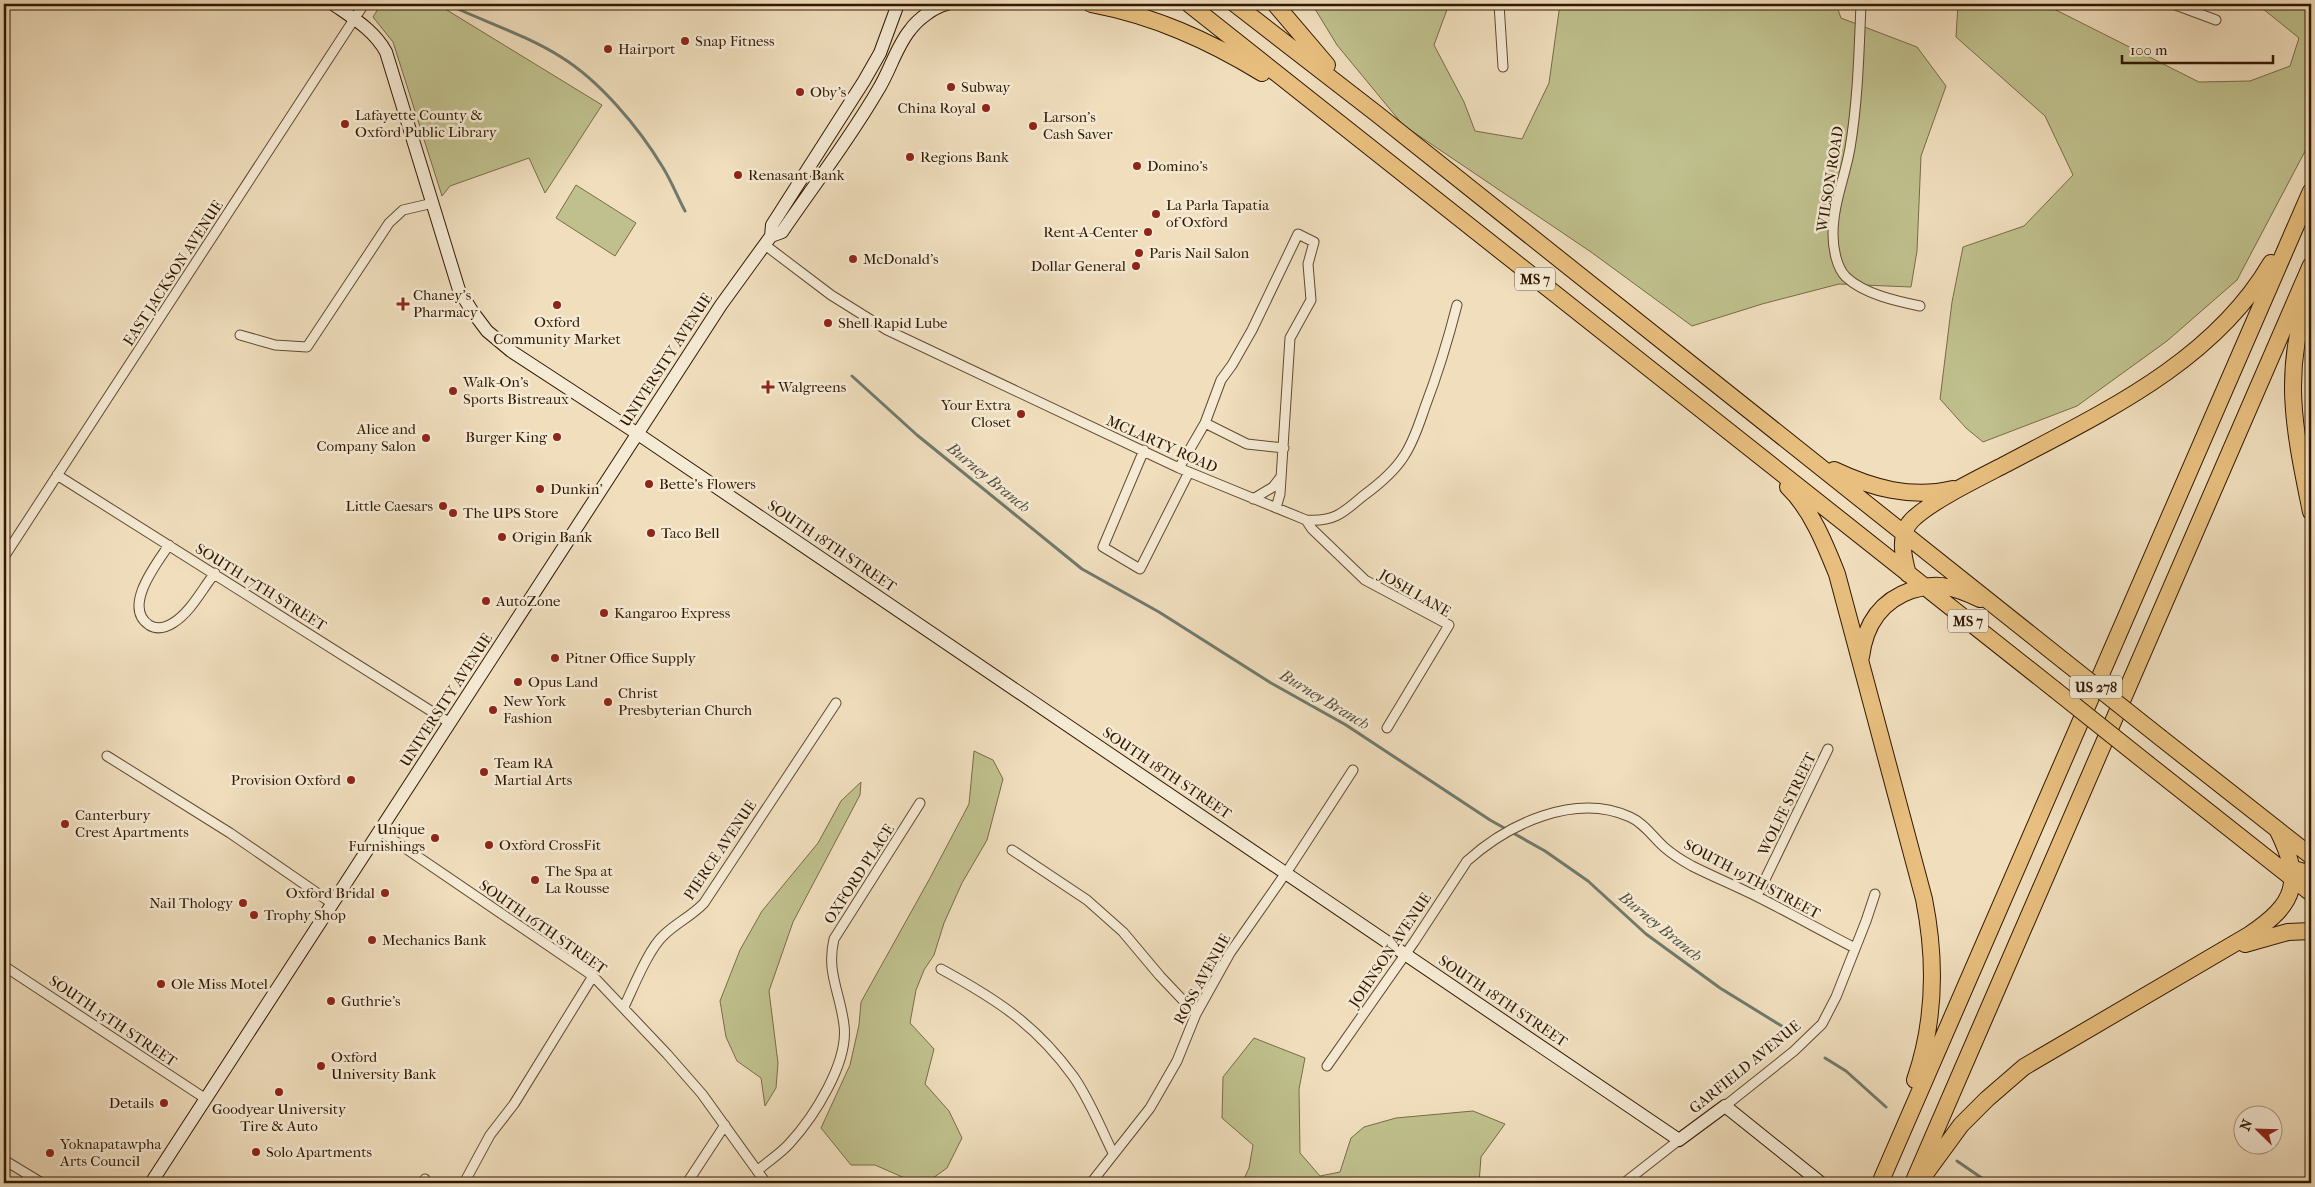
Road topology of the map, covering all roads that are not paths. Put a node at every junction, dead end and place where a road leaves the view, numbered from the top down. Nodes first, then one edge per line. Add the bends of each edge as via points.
1 (333, 4) edge
2 (364, 4) edge
3 (898, 4) edge
4 (1092, 4) edge
5 (1189, 4) edge
6 (1235, 4) edge
7 (1275, 4) edge
8 (1499, 4) edge
9 (1861, 4) edge
10 (2173, 4) edge
11 (938, 5) edge
12 (355, 19) junction
13 (2216, 20) dead end
14 (1503, 67) dead end
15 (1302, 93) junction
16 (1377, 114) junction
17 (2308, 198) edge
18 (433, 203) junction
19 (768, 240) junction
20 (2311, 265) edge
21 (2311, 288) edge
22 (1457, 305) dead end
23 (1920, 306) dead end
24 (240, 335) dead end
25 (1205, 423) junction
26 (638, 434) junction
27 (1745, 446) junction
28 (1284, 448) junction
29 (1144, 450) junction
30 (1810, 459) junction
31 (1178, 468) junction
32 (1189, 472) junction
33 (57, 475) junction
34 (1280, 478) junction
35 (1965, 487) junction
36 (1253, 499) junction
37 (1276, 508) junction
38 (2311, 512) edge
39 (1306, 520) junction
40 (1906, 534) junction
41 (169, 545) junction
42 (4, 557) edge
43 (215, 573) junction
44 (1908, 574) junction
45 (1924, 586) junction
46 (2010, 616) junction
47 (1860, 664) junction
48 (836, 703) dead end
49 (450, 723) junction
50 (1387, 728) dead end
51 (1828, 750) dead end
52 (107, 756) dead end
53 (1353, 770) dead end
54 (920, 803) dead end
55 (2277, 829) junction
56 (380, 830) junction
57 (1012, 850) dead end
58 (1478, 851) joint
59 (2311, 856) edge
60 (1286, 873) junction
61 (2293, 874) junction
62 (2311, 874) edge
63 (2311, 893) edge
64 (1875, 894) dead end
65 (1757, 896) junction
66 (333, 904) junction
67 (2311, 931) edge
68 (1855, 948) junction
69 (2219, 953) junction
70 (1405, 954) junction
71 (4, 966) edge
72 (941, 969) dead end
73 (593, 976) junction
74 (624, 1007) junction
75 (1196, 1014) junction
76 (1326, 1066) dead end
77 (206, 1099) junction
78 (1725, 1106) junction
79 (725, 1125) junction
80 (1679, 1140) junction
81 (1898, 1142) junction
82 (1113, 1153) junction
83 (4, 1160) edge
84 (757, 1171) junction
85 (42, 1183) edge
86 (151, 1183) edge
87 (464, 1183) edge
88 (687, 1183) edge
89 (766, 1183) edge
90 (1091, 1183) edge
91 (1624, 1183) edge
92 (1819, 1183) edge
93 (1880, 1183) edge
94 (1913, 1183) edge
95 (1918, 1183) edge

1 - 12 street, SOUTH 18TH STREET
2 - 12 street, EAST JACKSON AVENUE
3 - 19 street, UNIVERSITY AVENUE via 880,53 772,225
4 - 15 highway via 1164,23
5 - 15 highway, MS 7
6 - 16 highway, MS 7
7 - 16 highway via 1322,61
8 - 14 street
9 - 23 street, WILSON ROAD via 1858,80 1850,149 1838,192 1833,234 1835,255 1845,276 1859,287
10 - 13 street
11 - 19 street, UNIVERSITY AVENUE via 905,36 878,91 827,170 782,232
12 - 18 street, SOUTH 18TH STREET via 380,40 386,52
12 - 33 street, EAST JACKSON AVENUE
15 - 27 highway, MS 7
16 - 30 highway, MS 7
17 - 35 highway via 2266,273 2226,323 2197,351 2140,390
17 - 81 highway, US 278
18 - 24 street via 403,210 389,223 306,347 275,345
18 - 26 street, SOUTH 18TH STREET via 459,290 487,331 511,351
19 - 26 street, UNIVERSITY AVENUE
19 - 29 street, MCLARTY ROAD via 831,295 887,330
20 - 94 highway, US 278
21 - 38 highway via 2301,317 2292,384 2296,438
22 - 39 street, MCLARTY ROAD via 1445,355 1404,457 1377,485 1335,518
25 - 28 street via 1247,444
25 - 28 street via 1221,380 1252,330 1298,234 1314,242 1308,264 1311,300 1290,338
25 - 31 street
26 - 49 street, UNIVERSITY AVENUE
26 - 60 street, SOUTH 18TH STREET
27 - 44 highway, MS 7
27 - 47 highway via 1792,490 1826,547 1837,574
28 - 34 street
29 - 31 street, MCLARTY ROAD
29 - 32 street via 1103,547 1140,569
30 - 35 highway via 1846,476 1900,493 1942,492
30 - 40 highway, MS 7
31 - 32 street, MCLARTY ROAD
32 - 36 street, MCLARTY ROAD
33 - 41 street, SOUTH 17TH STREET
33 - 42 street, EAST JACKSON AVENUE
34 - 36 street via 1273,488
34 - 37 street
35 - 40 highway via 1910,521
36 - 37 street, MCLARTY ROAD
37 - 39 street, MCLARTY ROAD
39 - 50 street, JOSH LANE via 1365,580 1449,626
40 - 44 highway via 1902,553
40 - 46 highway, MS 7
41 - 43 street, SOUTH 17TH STREET
41 - 43 street via 141,590 139,611 143,621 152,627 160,629 174,622
43 - 49 street, SOUTH 17TH STREET
44 - 45 highway, MS 7
45 - 46 highway via 1946,586 1958,590
45 - 47 highway via 1892,598 1878,611 1863,640
45 - 61 highway, MS 7, bridge via 2272,862
46 - 55 highway, MS 7, bridge
47 - 81 highway via 1924,899 1931,949 1927,1039
48 - 74 street, PIERCE AVENUE via 704,903 662,936
49 - 56 street, UNIVERSITY AVENUE
51 - 65 street, WOLFE STREET
52 - 66 street via 230,833
53 - 60 street, ROSS AVENUE
54 - 84 street, OXFORD PLACE via 834,939 831,969 845,1028 839,1062 808,1120 788,1145
55 - 59 highway, MS 7
55 - 61 highway via 2287,849
56 - 66 street, UNIVERSITY AVENUE
56 - 73 street, SOUTH 16TH STREET
57 - 75 street via 1084,898 1123,932
58 - 65 street, SOUTH 19TH STREET via 1540,816 1582,808 1609,810 1631,817 1665,848 1691,865
58 - 70 street, JOHNSON AVENUE via 1467,861
60 - 70 street, SOUTH 18TH STREET
60 - 75 street, ROSS AVENUE via 1230,953
61 - 62 highway
61 - 63 highway, MS 7
61 - 69 highway via 2286,901 2279,912
64 - 68 street, GARFIELD AVENUE
65 - 68 street, SOUTH 19TH STREET
66 - 77 street, UNIVERSITY AVENUE
67 - 69 highway via 2288,932
68 - 78 street, GARFIELD AVENUE via 1822,1024 1794,1051
69 - 95 highway via 2024,1067 1962,1125
70 - 76 street, JOHNSON AVENUE
70 - 80 street, SOUTH 18TH STREET
71 - 77 street, SOUTH 15TH STREET
72 - 82 street via 1017,1015 1050,1048 1074,1077
73 - 74 street, SOUTH 16TH STREET
73 - 87 street via 514,1104 490,1136
74 - 79 street, SOUTH 16TH STREET via 702,1094
75 - 82 street, ROSS AVENUE via 1177,1061 1150,1108
77 - 86 street, UNIVERSITY AVENUE
78 - 80 street, GARFIELD AVENUE
78 - 92 street
79 - 84 street, SOUTH 16TH STREET
79 - 88 street
80 - 91 street, GARFIELD AVENUE
81 - 93 highway, US 278
82 - 90 street
83 - 85 street
84 - 89 street, SOUTH 16TH STREET

